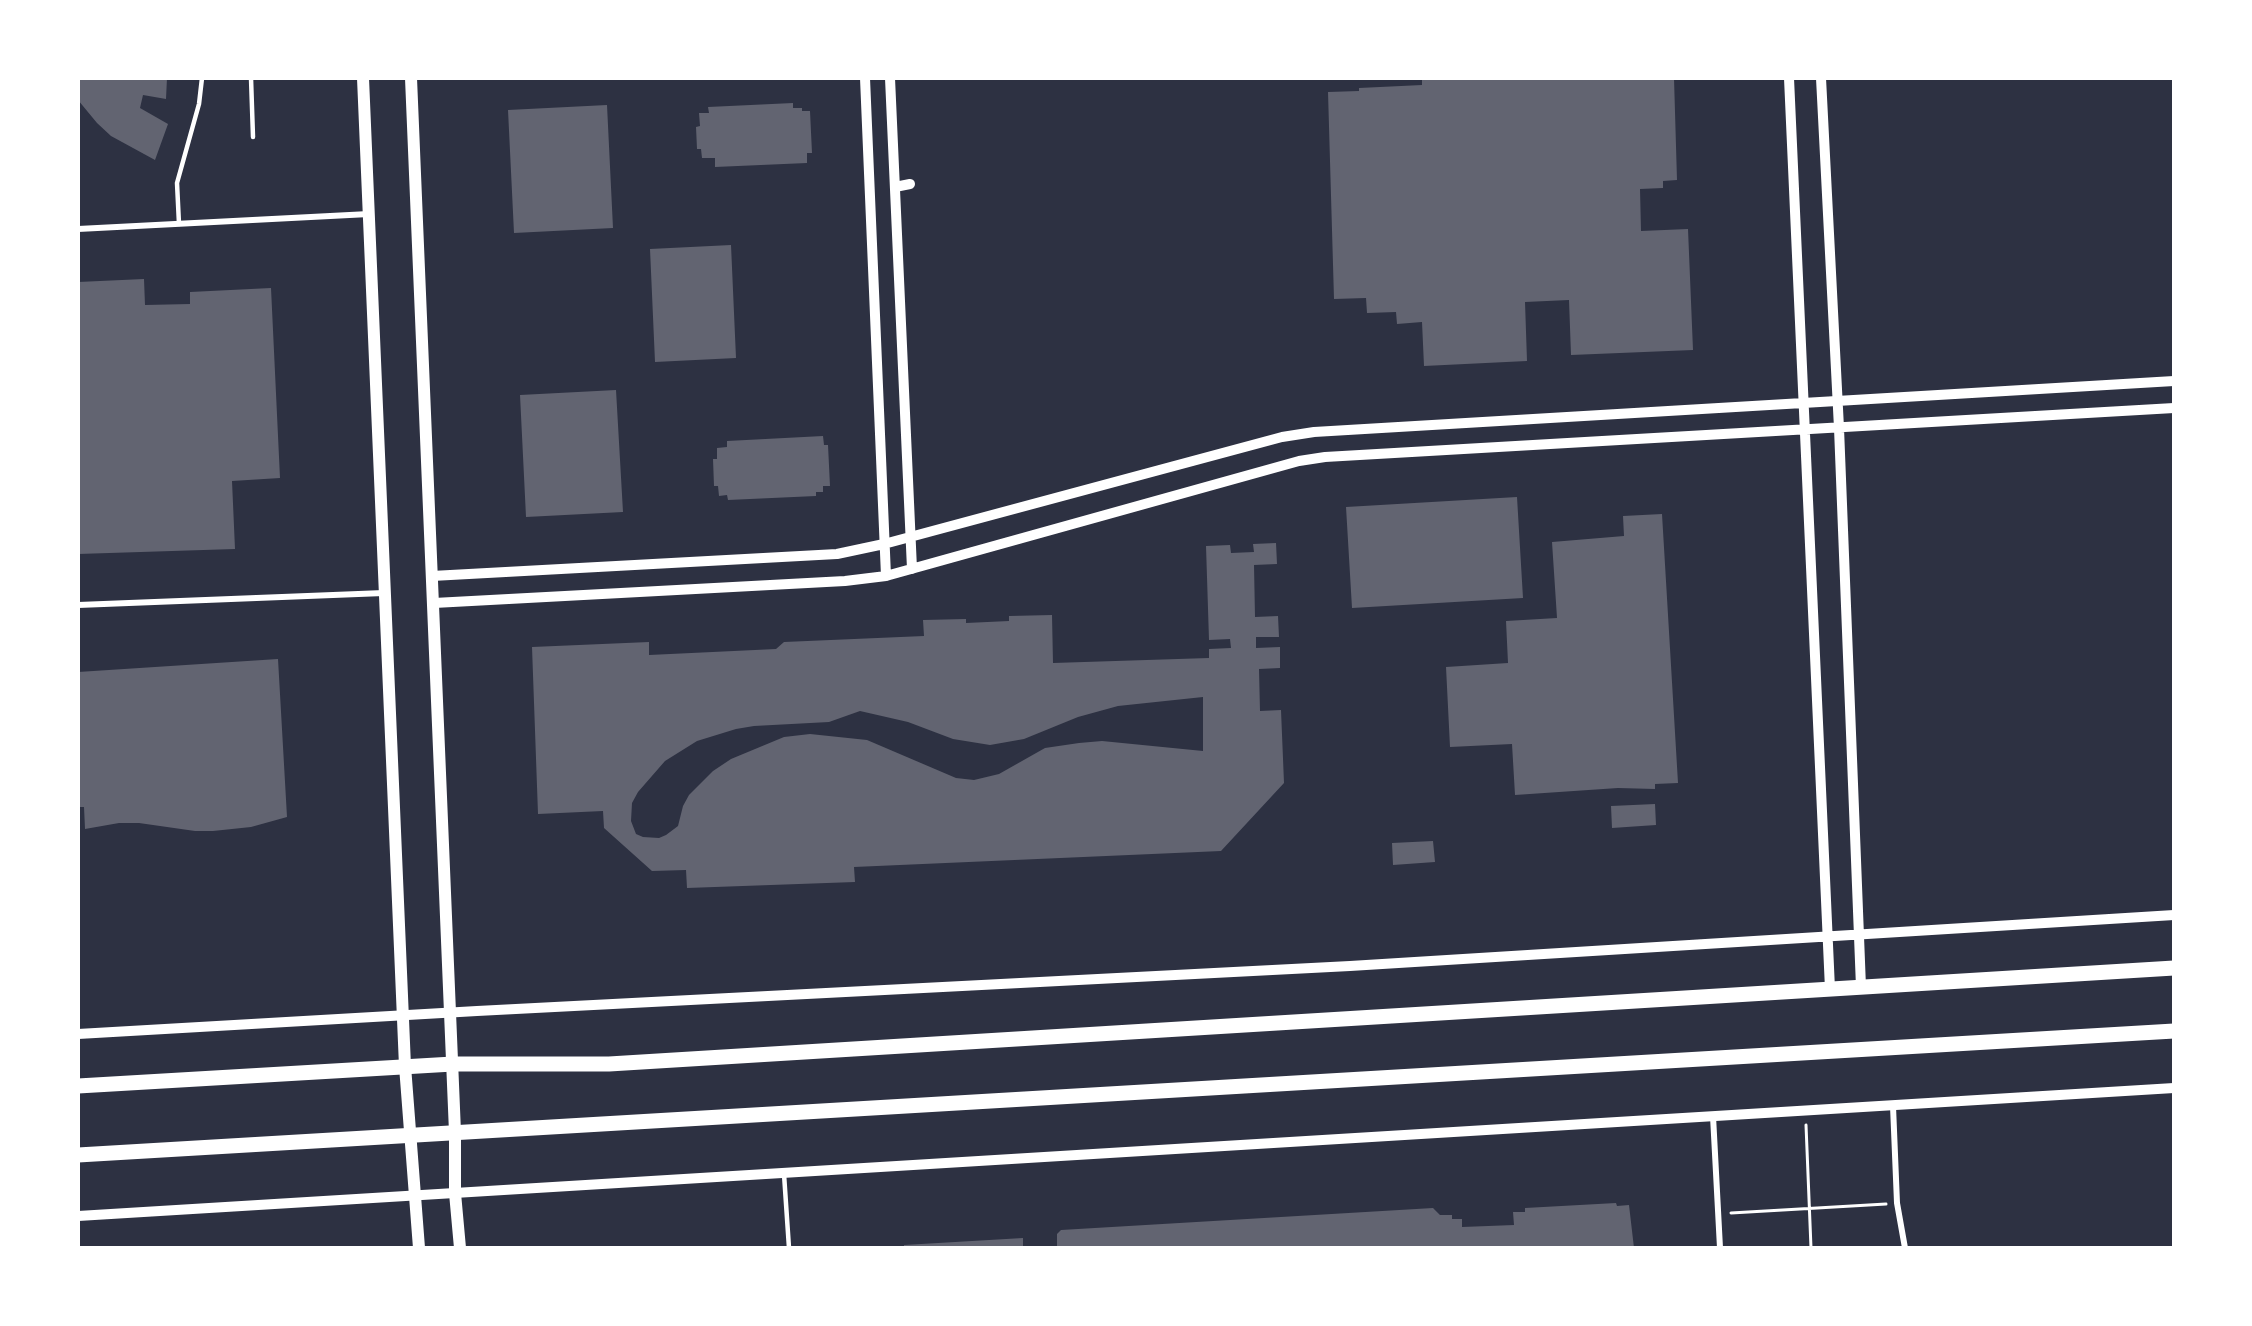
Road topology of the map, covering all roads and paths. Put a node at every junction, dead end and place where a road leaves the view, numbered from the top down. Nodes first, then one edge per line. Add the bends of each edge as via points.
1 (202, 78) edge
2 (251, 78) edge
3 (363, 78) edge
4 (411, 78) edge
5 (865, 78) edge
6 (890, 78) edge
7 (1789, 78) edge
8 (1821, 78) edge
9 (253, 138) dead end
10 (910, 184) dead end
11 (895, 187) junction
12 (369, 214) junction
13 (179, 224) junction
14 (78, 229) edge
15 (2174, 381) edge
16 (1838, 401) junction
17 (1804, 402) junction
18 (2174, 408) edge
19 (1839, 428) junction
20 (1805, 430) junction
21 (910, 537) junction
22 (884, 544) junction
23 (912, 569) junction
24 (432, 576) junction
25 (886, 576) junction
26 (385, 592) junction
27 (434, 603) junction
28 (78, 605) edge
29 (2174, 915) edge
30 (1859, 935) junction
31 (1828, 937) junction
32 (2174, 968) edge
33 (1861, 987) junction
34 (1830, 989) junction
35 (451, 1012) junction
36 (403, 1015) junction
37 (2174, 1031) edge
38 (78, 1034) edge
39 (453, 1064) junction
40 (405, 1066) junction
41 (78, 1086) edge
42 (2174, 1088) edge
43 (1893, 1106) junction
44 (1805, 1111) junction
45 (1713, 1116) junction
46 (455, 1132) junction
47 (410, 1134) junction
48 (78, 1155) edge
49 (784, 1174) junction
50 (455, 1193) junction
51 (414, 1196) junction
52 (1897, 1203) junction
53 (1810, 1208) junction
54 (1719, 1214) junction
55 (78, 1216) edge
56 (419, 1248) edge
57 (460, 1248) edge
58 (789, 1248) edge
59 (1720, 1248) edge
60 (1811, 1248) edge
61 (1905, 1248) edge

1 - 13 lane via 199,104 177,183
2 - 9 lane
3 - 12 main road
4 - 24 main road
5 - 22 street
6 - 11 street
7 - 17 street
8 - 16 street
10 - 11 street
11 - 21 street
12 - 13 street
12 - 26 main road
13 - 14 street
15 - 16 street
16 - 17 street
16 - 19 street
17 - 20 street
17 - 21 street via 1314,432 1282,437
18 - 19 street
19 - 20 street
19 - 30 street
20 - 23 street via 1299,461
20 - 31 street
21 - 22 street
21 - 23 street
22 - 24 street via 837,554
22 - 25 street
23 - 25 street
24 - 27 main road
25 - 27 street
26 - 28 street
26 - 36 main road
27 - 35 main road
29 - 30 street
30 - 31 street
30 - 33 street
31 - 34 street
31 - 35 street
32 - 33 main road
33 - 34 main road
34 - 39 main road via 609,1064
35 - 36 street
35 - 39 main road
36 - 38 street
36 - 40 main road
37 - 46 main road
39 - 40 main road
39 - 46 main road
40 - 41 main road
40 - 47 main road
42 - 43 street
43 - 44 street
43 - 52 street
44 - 45 street
44 - 53 path
45 - 49 street
45 - 54 street
46 - 47 main road
46 - 50 main road
47 - 48 main road
47 - 51 main road
49 - 50 street
49 - 58 lane
50 - 51 street
50 - 57 main road
51 - 55 street
51 - 56 main road
52 - 53 path
52 - 61 street
53 - 54 path
53 - 60 path
54 - 59 street

